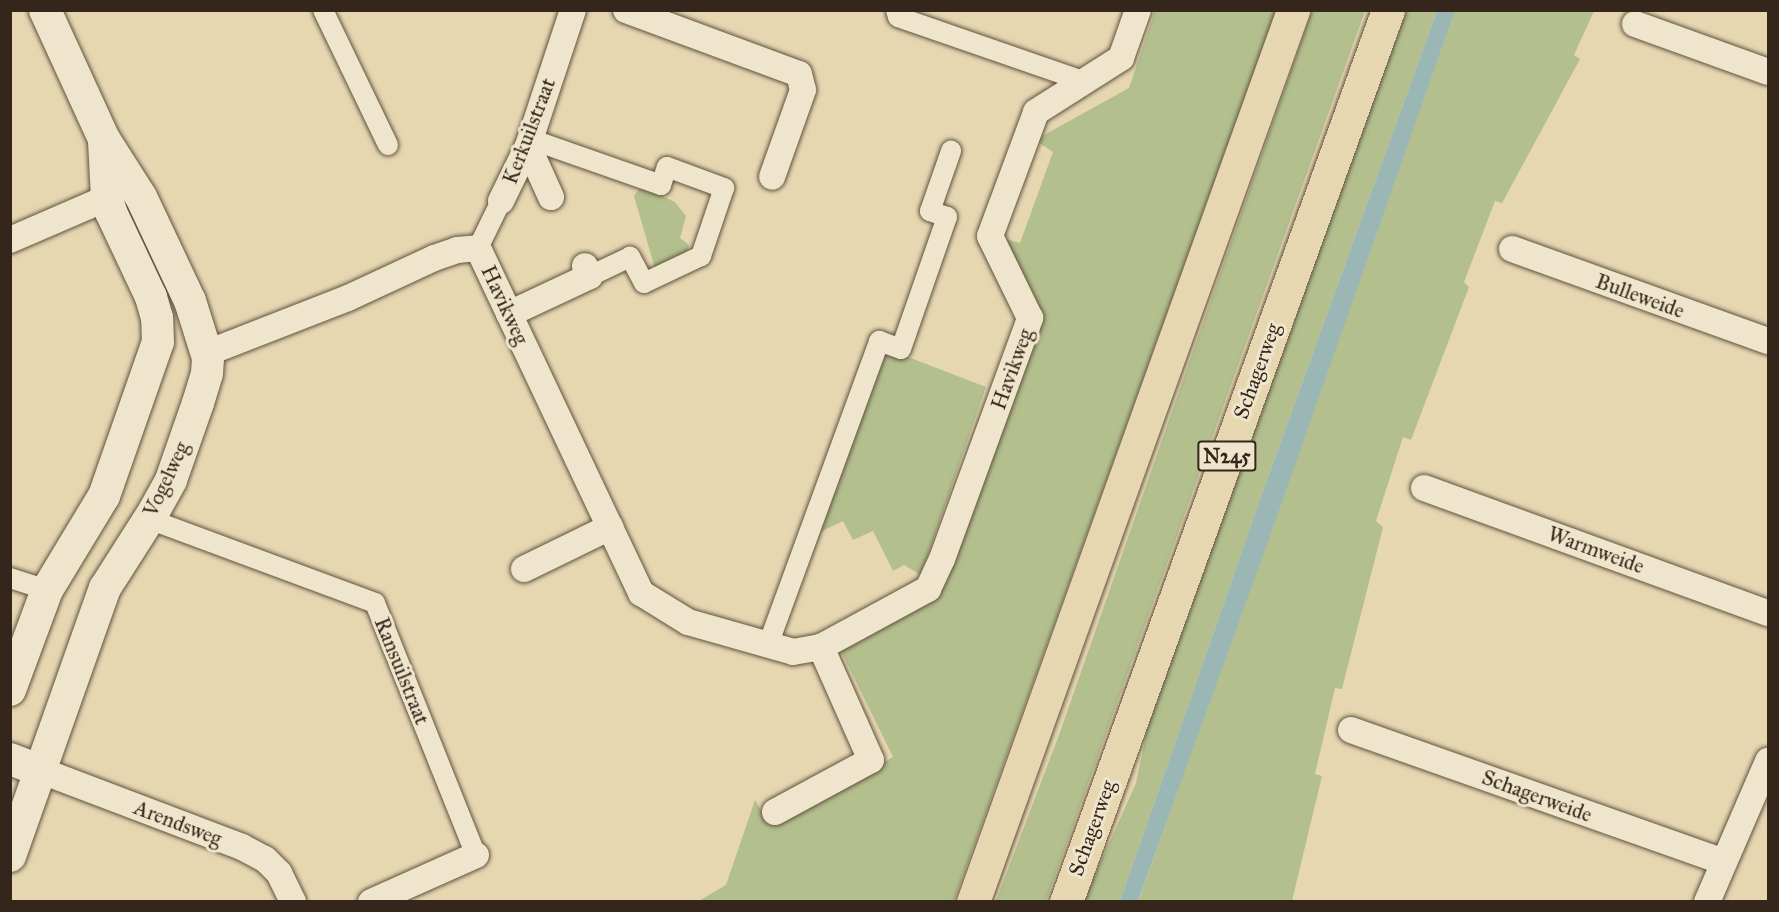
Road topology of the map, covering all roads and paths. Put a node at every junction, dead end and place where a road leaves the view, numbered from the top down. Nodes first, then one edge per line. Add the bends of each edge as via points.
1 (45, 10) edge
2 (323, 10) edge
3 (573, 10) edge
4 (626, 10) edge
5 (896, 10) edge
6 (1138, 10) edge
7 (1293, 10) edge
8 (1388, 10) edge
9 (1635, 24) dead end
10 (1768, 72) edge
11 (1083, 81) junction
12 (104, 139) junction
13 (529, 142) junction
14 (388, 145) dead end
15 (951, 151) dead end
16 (772, 177) dead end
17 (551, 197) dead end
18 (107, 198) junction
19 (501, 201) joint
20 (10, 240) edge
21 (478, 248) junction
22 (1512, 249) dead end
23 (588, 271) joint
24 (510, 314) junction
25 (1768, 341) edge
26 (207, 353) junction
27 (1424, 488) dead end
28 (149, 519) junction
29 (610, 527) junction
30 (524, 569) dead end
31 (10, 578) edge
32 (47, 590) junction
33 (1768, 613) edge
34 (768, 645) junction
35 (821, 647) junction
36 (10, 690) edge
37 (1351, 730) dead end
38 (10, 759) edge
39 (1768, 760) edge
40 (42, 771) junction
41 (775, 812) dead end
42 (476, 855) joint
43 (10, 856) edge
44 (1723, 862) junction
45 (293, 902) edge
46 (371, 902) edge
47 (973, 902) edge
48 (1066, 902) edge
49 (1707, 902) edge

1 - 12 street, Vogelweg
2 - 14 street
3 - 13 street, Kerkuilstraat
4 - 16 street via 799,74 803,90
5 - 11 street via 898,17
6 - 11 street, Havikweg via 1121,58
7 - 47 main road
8 - 48 main road, Schagerweg / N245
9 - 10 street
11 - 35 street, Havikweg via 1036,112 990,236 1030,318 928,589
12 - 18 street, Vogelweg
12 - 26 street, Vogelweg via 141,197 190,301
13 - 17 street
13 - 19 street, Kerkuilstraat
13 - 23 street via 661,185 667,167 724,188 701,256 644,283 630,257
15 - 34 street via 930,211 947,217 900,349 879,341
18 - 20 street
18 - 32 street, Vogelweg via 155,308 158,342 104,496
19 - 21 street, Kerkuilstraat
21 - 24 street, Havikweg
21 - 26 street, Havikweg via 434,258 348,298
22 - 25 street, Bulleweide
23 - 24 street
24 - 29 street, Havikweg
26 - 28 street, Vogelweg via 207,373 198,403 171,480
27 - 33 street, Warmweide
28 - 40 street, Vogelweg via 105,588
28 - 42 street, Ransuilstraat via 375,603
29 - 30 street
29 - 34 street, Havikweg via 641,593 688,622
31 - 32 street
32 - 36 street, Vogelweg
34 - 35 street, Havikweg via 793,652
35 - 41 street via 871,760
37 - 44 street, Schagerweide
38 - 40 street
39 - 44 street
40 - 43 street, Vogelweg
40 - 45 street, Arendsweg via 265,859 279,873
42 - 46 street, Ransuilstraat
44 - 49 street

